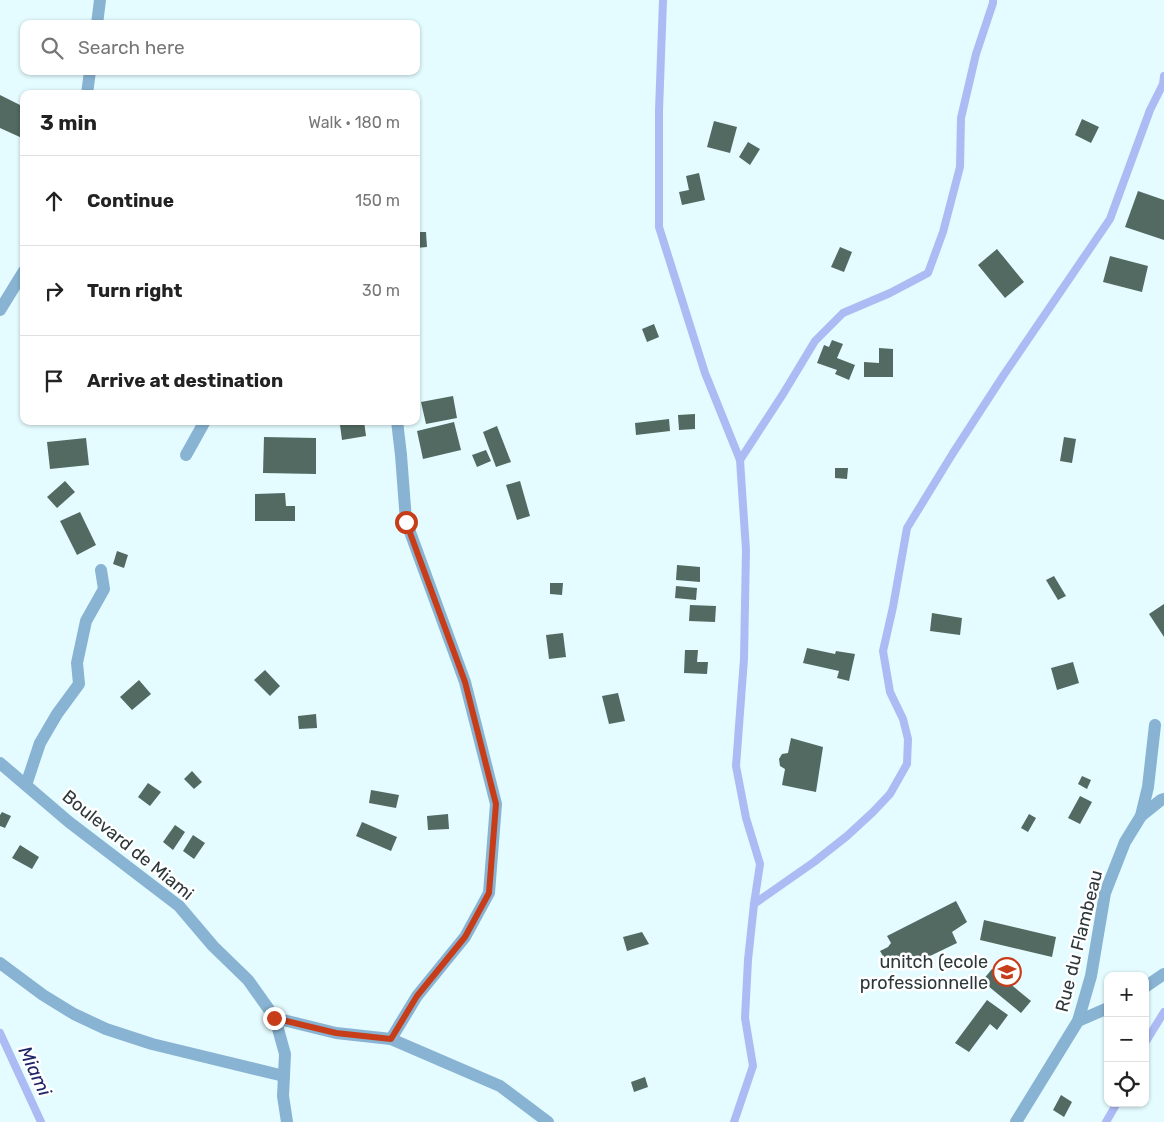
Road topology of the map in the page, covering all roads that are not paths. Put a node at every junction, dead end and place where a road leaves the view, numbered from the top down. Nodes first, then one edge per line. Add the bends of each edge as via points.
1 (100, 0) edge
2 (98, 20) edge
3 (89, 75) edge
4 (88, 90) edge
5 (20, 278) edge
6 (0, 310) edge
7 (203, 425) edge
8 (397, 425) edge
9 (186, 454) dead end
10 (101, 570) dead end
11 (1154, 725) dead end
12 (0, 763) edge
13 (26, 785) junction
14 (1164, 799) edge
15 (1141, 816) junction
16 (0, 963) edge
17 (1164, 974) edge
18 (1149, 984) edge
19 (1104, 1010) edge
20 (274, 1018) junction
21 (1078, 1021) junction
22 (391, 1039) junction
23 (284, 1076) junction
24 (287, 1122) edge
25 (548, 1122) edge
26 (1016, 1122) edge

1 - 2 street
3 - 4 street
5 - 6 street
7 - 9 street
8 - 22 street via 406,522 465,682 496,804 489,893 465,937 417,996
10 - 13 street via 104,589 86,621 77,663 79,684 40,743
11 - 15 street via 1148,786
12 - 13 street, Boulevard de Miami
13 - 20 street, Boulevard de Miami via 179,906 248,980
14 - 15 street, Rue du Flambeau
15 - 21 street, Rue du Flambeau via 1124,842 1104,893 1091,976
16 - 23 street via 74,1014 106,1029 152,1044
17 - 18 street
19 - 21 street
20 - 22 street via 336,1033
20 - 23 street, Boulevard de Miami via 285,1054
21 - 26 street, Rue du Flambeau
22 - 25 street via 500,1086
23 - 24 street, Boulevard de Miami

